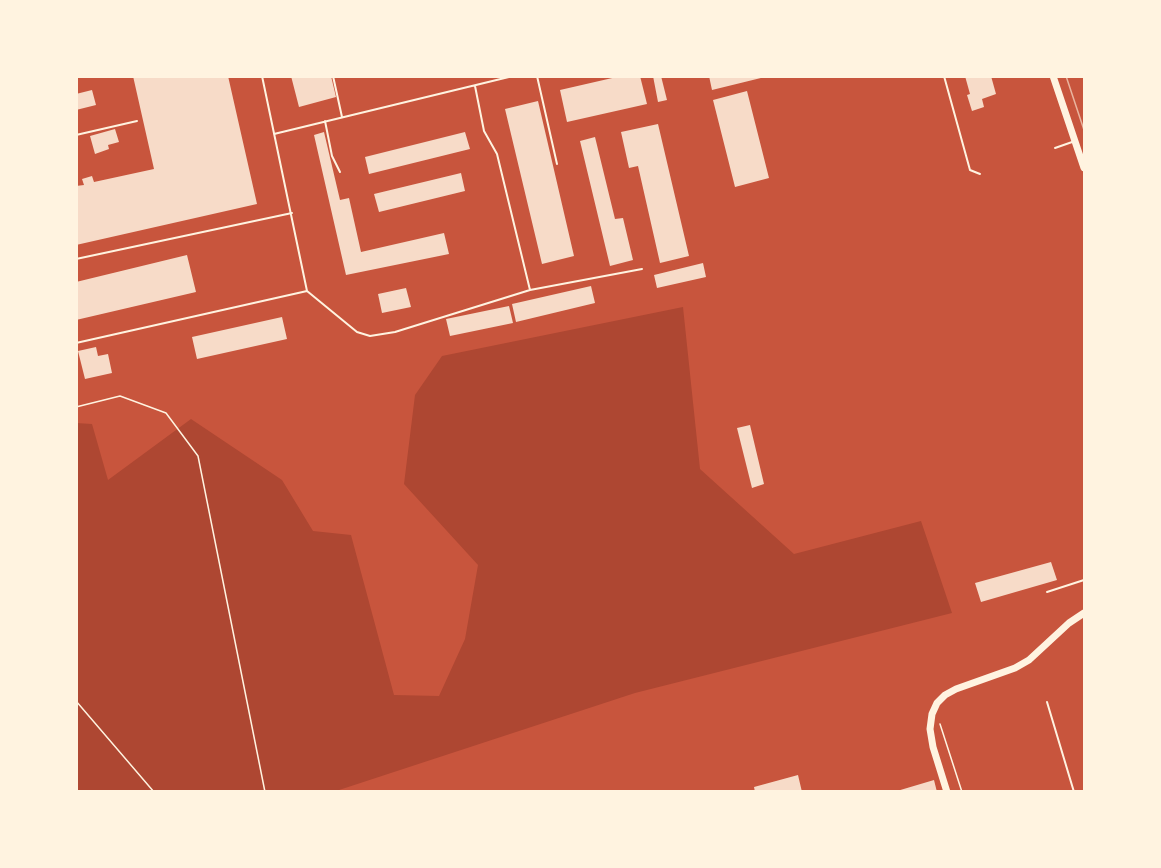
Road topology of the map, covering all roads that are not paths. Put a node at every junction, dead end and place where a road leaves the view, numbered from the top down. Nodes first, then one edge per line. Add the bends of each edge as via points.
1 (262, 76) edge
2 (333, 76) edge
3 (513, 76) edge
4 (537, 76) edge
5 (944, 76) edge
6 (1053, 76) edge
7 (475, 86) junction
8 (342, 117) junction
9 (137, 121) dead end
10 (325, 121) junction
11 (274, 134) junction
12 (76, 135) edge
13 (1075, 141) junction
14 (1055, 148) dead end
15 (558, 164) dead end
16 (1084, 168) edge
17 (340, 172) dead end
18 (980, 174) dead end
19 (292, 213) junction
20 (76, 259) edge
21 (642, 269) dead end
22 (530, 290) junction
23 (307, 291) junction
24 (76, 343) edge
25 (1084, 580) edge
26 (1047, 592) dead end
27 (1084, 613) edge
28 (1047, 702) dead end
29 (947, 792) edge
30 (1074, 792) edge

1 - 11 lane
2 - 8 lane
3 - 7 lane
4 - 15 lane
5 - 18 lane via 970,170
6 - 13 main road
7 - 8 lane
7 - 22 lane via 484,131 496,154
8 - 10 lane
9 - 12 lane
10 - 11 lane
10 - 17 lane via 332,156
11 - 19 lane
13 - 14 lane
13 - 16 main road
19 - 20 lane
19 - 23 lane
21 - 22 lane
22 - 23 lane via 395,332 370,336 357,332
23 - 24 lane
25 - 26 lane
27 - 29 main road via 1022,664 956,689 937,703 930,729
28 - 30 lane

